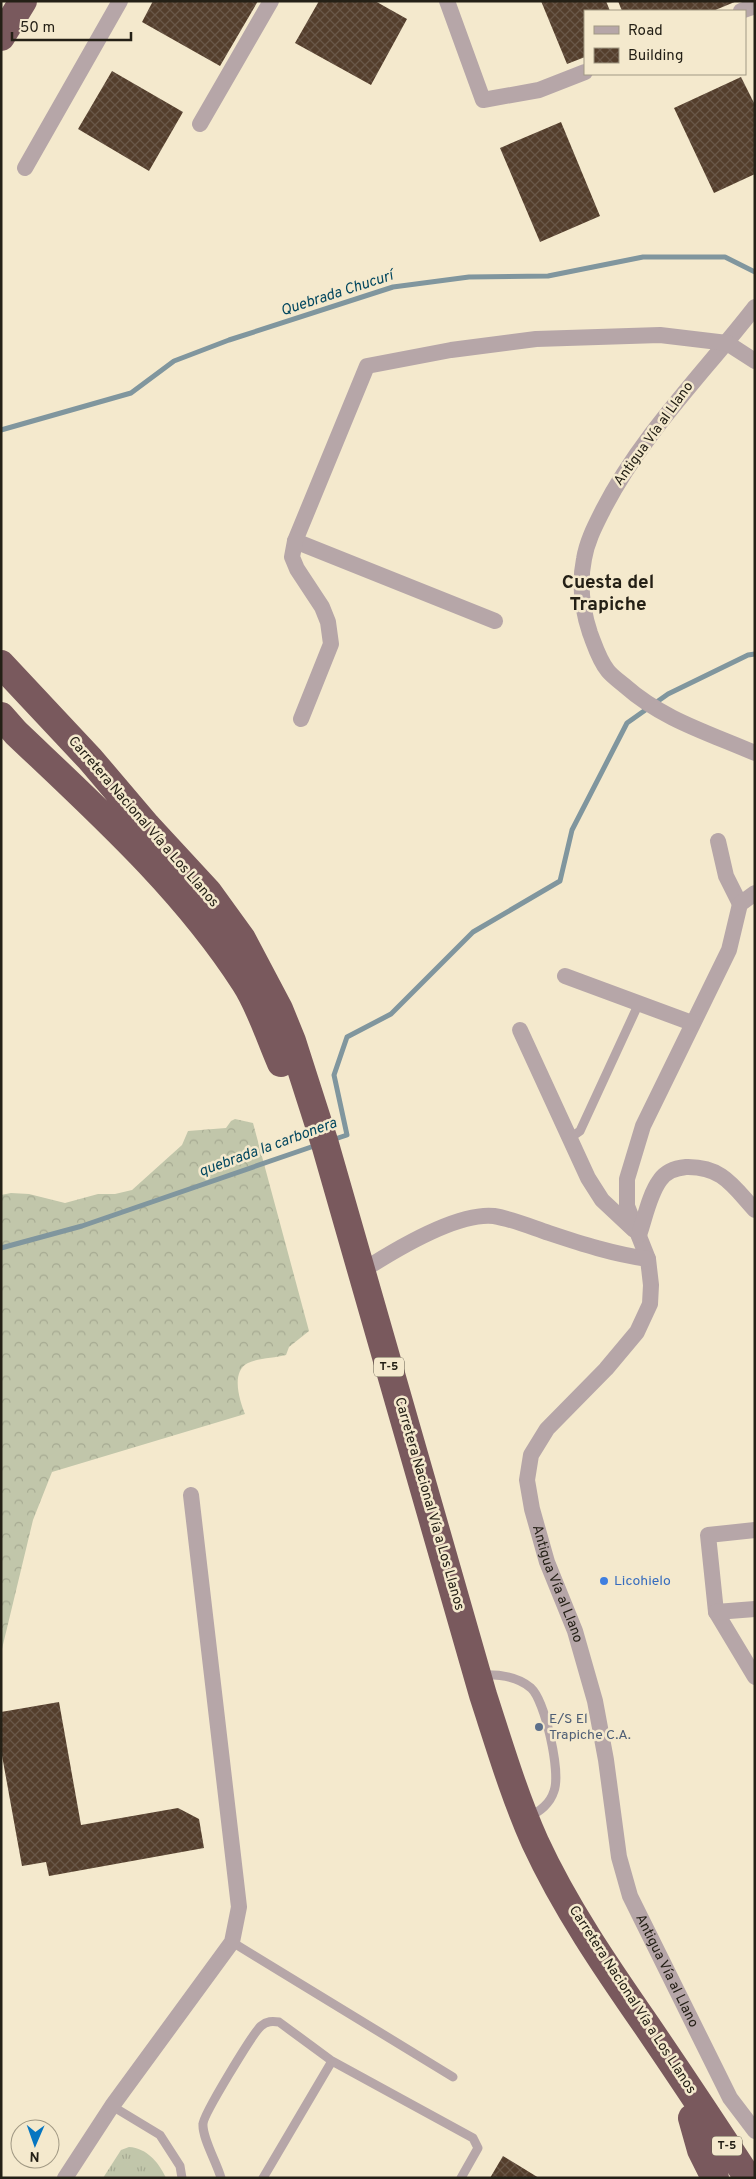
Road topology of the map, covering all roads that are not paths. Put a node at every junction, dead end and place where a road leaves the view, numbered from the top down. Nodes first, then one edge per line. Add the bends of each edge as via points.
1 (23, 1) edge
2 (120, 1) edge
3 (271, 1) edge
4 (447, 1) edge
5 (1, 37) edge
6 (584, 72) edge
7 (200, 124) dead end
8 (25, 168) dead end
9 (755, 307) edge
10 (727, 343) junction
11 (755, 361) edge
12 (294, 541) junction
13 (495, 620) dead end
14 (1, 664) edge
15 (1, 716) edge
16 (301, 719) dead end
17 (755, 753) edge
18 (718, 841) dead end
19 (755, 893) edge
20 (740, 904) junction
21 (565, 976) dead end
22 (639, 1004) junction
23 (692, 1023) junction
24 (520, 1030) dead end
25 (570, 1138) junction
26 (755, 1210) edge
27 (639, 1235) junction
28 (648, 1259) junction
29 (362, 1271) junction
30 (191, 1495) dead end
31 (755, 1530) edge
32 (755, 1609) edge
33 (716, 1612) junction
34 (478, 1676) junction
35 (755, 1678) edge
36 (526, 1819) junction
37 (232, 1942) junction
38 (332, 2061) junction
39 (453, 2077) dead end
40 (730, 2098) junction
41 (112, 2106) junction
42 (699, 2116) junction
43 (755, 2132) edge
44 (65, 2178) edge
45 (182, 2178) edge
46 (222, 2178) edge
47 (264, 2178) edge
48 (461, 2178) edge
49 (716, 2178) edge
50 (728, 2178) edge
51 (748, 2178) edge

1 - 5 highway
2 - 8 street
3 - 7 street
4 - 6 street via 483,100 539,90
9 - 10 street, Antigua Vía al Llano
10 - 11 street
10 - 12 street via 660,335 536,339 451,350 367,366
10 - 17 street, Antigua Vía al Llano via 645,442 614,489 591,535 581,581 584,616 608,671 641,700 680,723
12 - 13 street
12 - 16 street via 292,556 322,607 331,644
14 - 29 highway, Carretera Nacional Vía a Los Llanos / T-5 via 208,892 242,939 292,1041
15 - 42 highway, Carretera Nacional Vía a Los Llanos / T-5 via 184,902 246,985 295,1096 492,1773 522,1848 588,1966
18 - 20 street via 726,876
19 - 20 street
20 - 23 street, Antigua Vía al Llano via 729,950
21 - 22 street
22 - 23 street
22 - 25 lane via 580,1131
23 - 27 street, Antigua Vía al Llano via 643,1126 627,1179 627,1206
24 - 25 street
25 - 27 street via 602,1200
26 - 27 street via 727,1179 704,1166 679,1168 669,1171 660,1180
27 - 28 street, Antigua Vía al Llano
28 - 29 street via 613,1254 494,1216 472,1218 439,1229
28 - 40 street, Antigua Vía al Llano via 650,1304 637,1332 606,1370 547,1429 531,1455 527,1480 547,1562 575,1631 595,1701 619,1857 630,1896
29 - 34 highway, Carretera Nacional Vía a Los Llanos / T-5
30 - 37 street via 239,1908
31 - 33 street via 708,1535
32 - 33 street
33 - 35 street
34 - 36 highway, Carretera Nacional Vía a Los Llanos / T-5
34 - 36 lane via 506,1676 523,1682 539,1701 556,1768 556,1781 550,1800
36 - 42 highway, Carretera Nacional Vía a Los Llanos / T-5 via 569,1907
37 - 39 lane
37 - 41 street
38 - 46 lane via 279,2022 269,2021 261,2026 203,2118 202,2127
38 - 47 lane
38 - 48 lane via 473,2138 478,2148
40 - 42 street
40 - 43 street, Antigua Vía al Llano
41 - 44 street
41 - 45 lane via 160,2135 180,2166
42 - 49 highway via 701,2150
42 - 50 highway, Carretera Nacional Vía a Los Llanos / T-5
42 - 51 highway, Carretera Nacional Vía a Los Llanos / T-5

